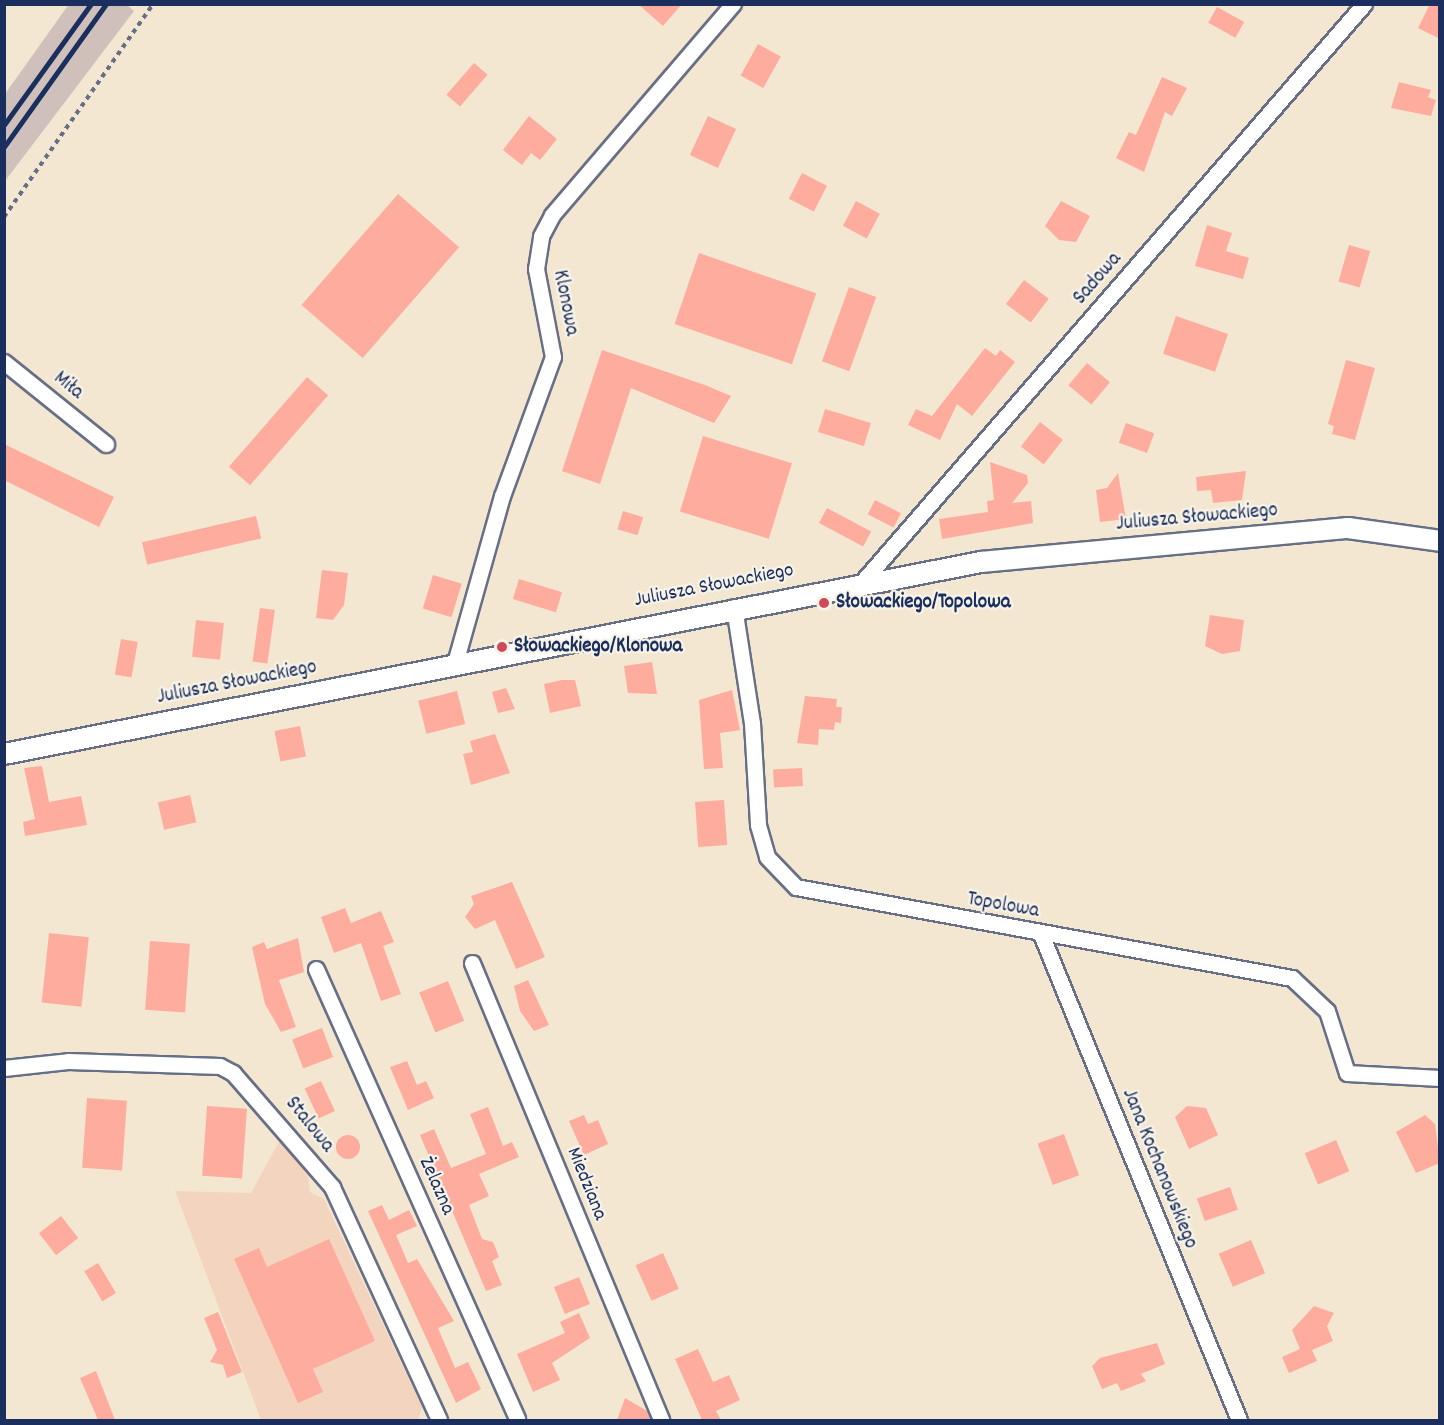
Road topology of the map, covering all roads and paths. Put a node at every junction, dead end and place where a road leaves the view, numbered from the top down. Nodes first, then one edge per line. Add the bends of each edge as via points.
1 (153, 4) edge
2 (733, 4) edge
3 (1364, 4) edge
4 (4, 217) edge
5 (4, 362) edge
6 (106, 444) dead end
7 (1440, 541) edge
8 (863, 581) junction
9 (734, 607) junction
10 (455, 663) junction
11 (4, 754) edge
12 (1041, 934) junction
13 (472, 963) dead end
14 (316, 969) dead end
15 (4, 1068) edge
16 (1440, 1078) edge
17 (439, 1420) edge
18 (516, 1420) edge
19 (661, 1420) edge
20 (1239, 1420) edge

1 - 4 path
2 - 10 street, Klonowa via 552,215 542,236 536,269 553,357 502,496
3 - 8 street, Sadowa
5 - 6 street, Miła
7 - 8 street, Juliusza Słowackiego via 1348,528 981,562
8 - 9 street, Juliusza Słowackiego
9 - 10 street, Juliusza Słowackiego
9 - 12 street, Topolowa via 752,723 758,825 776,870 811,893
10 - 11 street, Juliusza Słowackiego
12 - 16 street, Topolowa via 1292,978 1327,1011 1347,1073
12 - 20 street, Jana Kochanowskiego
13 - 19 street, Miedziana
14 - 18 street, Żelazna
15 - 17 street, Stalowa via 68,1061 220,1066 260,1099 332,1187

